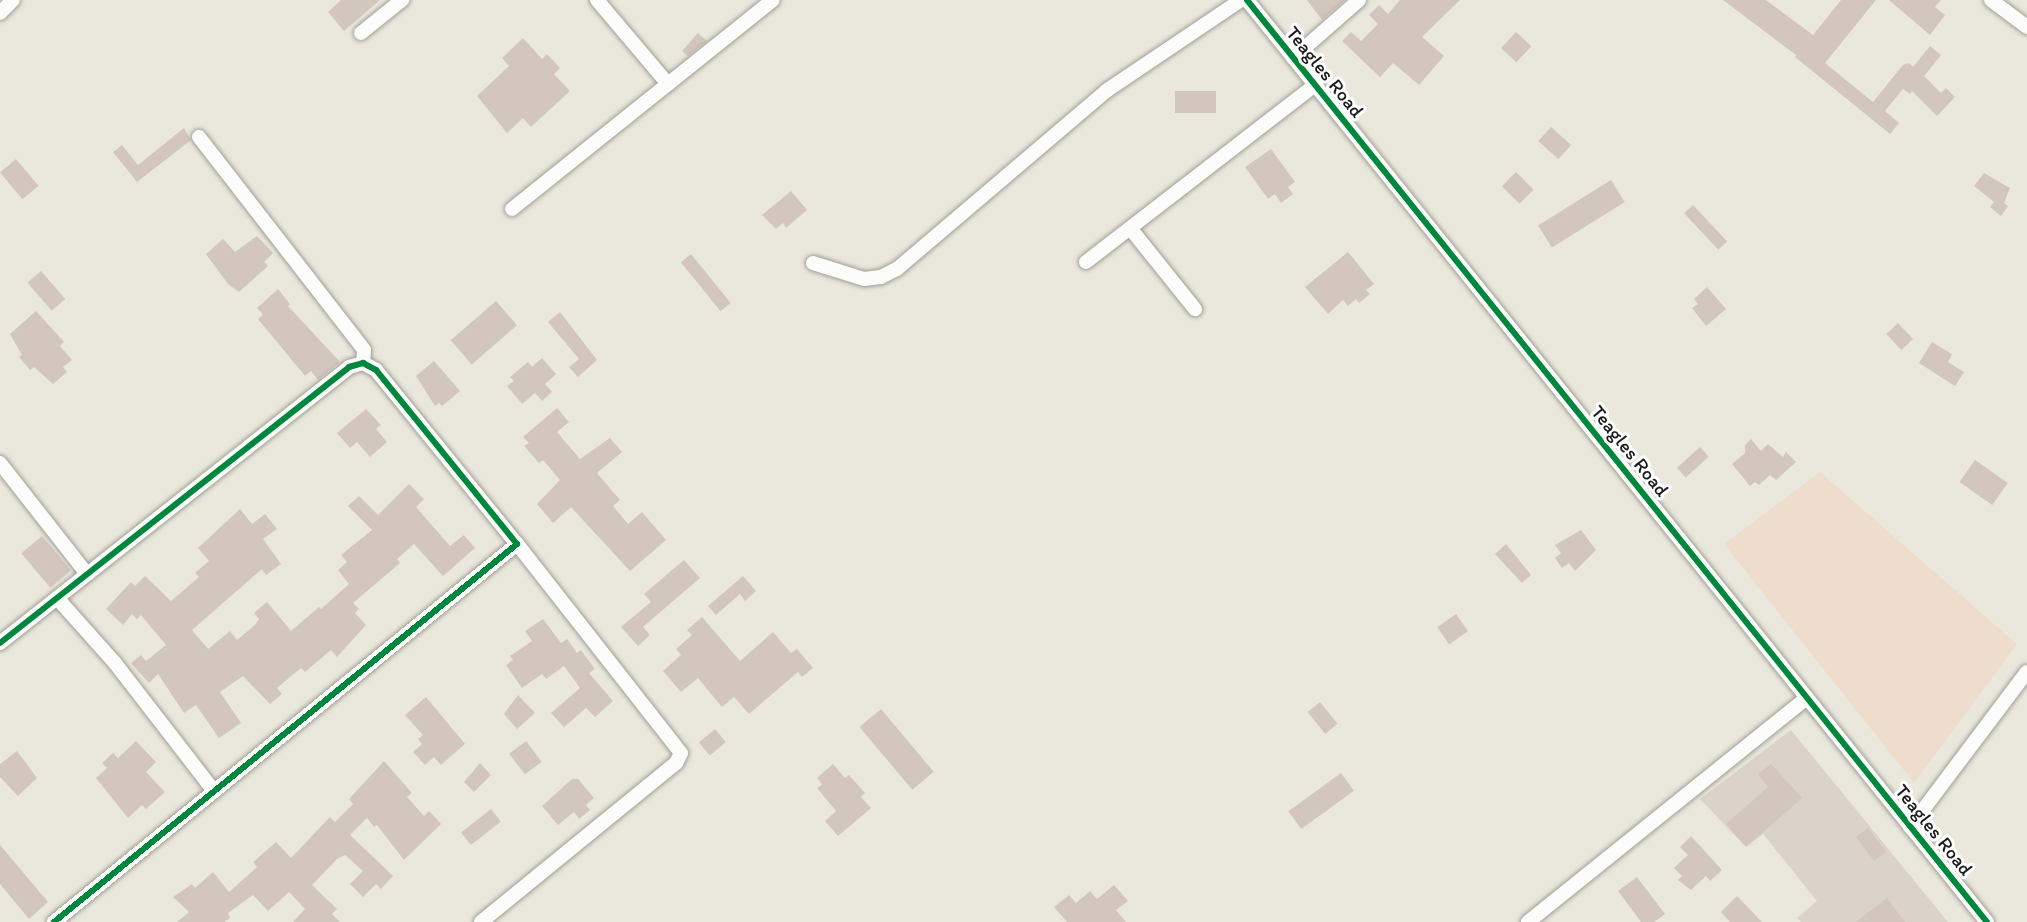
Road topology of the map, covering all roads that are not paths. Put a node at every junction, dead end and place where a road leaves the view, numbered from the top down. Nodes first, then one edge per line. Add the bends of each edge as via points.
1 (13, 0) edge
2 (402, 0) edge
3 (597, 0) edge
4 (773, 0) edge
5 (1241, 0) edge
6 (1247, 0) edge
7 (1359, 0) edge
8 (1991, 0) edge
9 (0, 13) edge
10 (2027, 27) edge
11 (360, 33) dead end
12 (1293, 58) junction
13 (668, 84) junction
14 (1315, 85) junction
15 (199, 137) dead end
16 (512, 209) dead end
17 (1130, 228) junction
18 (1086, 262) dead end
19 (813, 263) dead end
20 (1195, 309) dead end
21 (363, 363) junction
22 (0, 463) edge
23 (517, 544) junction
24 (87, 574) junction
25 (57, 598) junction
26 (0, 643) edge
27 (2027, 672) edge
28 (1807, 698) junction
29 (214, 791) junction
30 (1910, 826) junction
31 (54, 922) edge
32 (481, 922) edge
33 (1528, 922) edge
34 (1987, 922) edge

1 - 9 street
2 - 11 street
3 - 13 street
4 - 13 street
5 - 19 street via 1106,91 897,269 881,277 864,279
6 - 12 street, Teagles Road
7 - 12 street
8 - 10 street
12 - 14 street, Teagles Road
13 - 16 street
14 - 17 street
14 - 28 street, Teagles Road
15 - 21 street via 364,350
17 - 18 street
17 - 20 street
21 - 23 street via 376,370
21 - 24 street via 348,367
22 - 24 street
23 - 29 street
23 - 32 street via 681,753 676,764
24 - 25 street
25 - 26 street
25 - 29 street via 115,663
27 - 30 street
28 - 30 street, Teagles Road
28 - 33 street
29 - 31 street
30 - 34 street, Teagles Road

